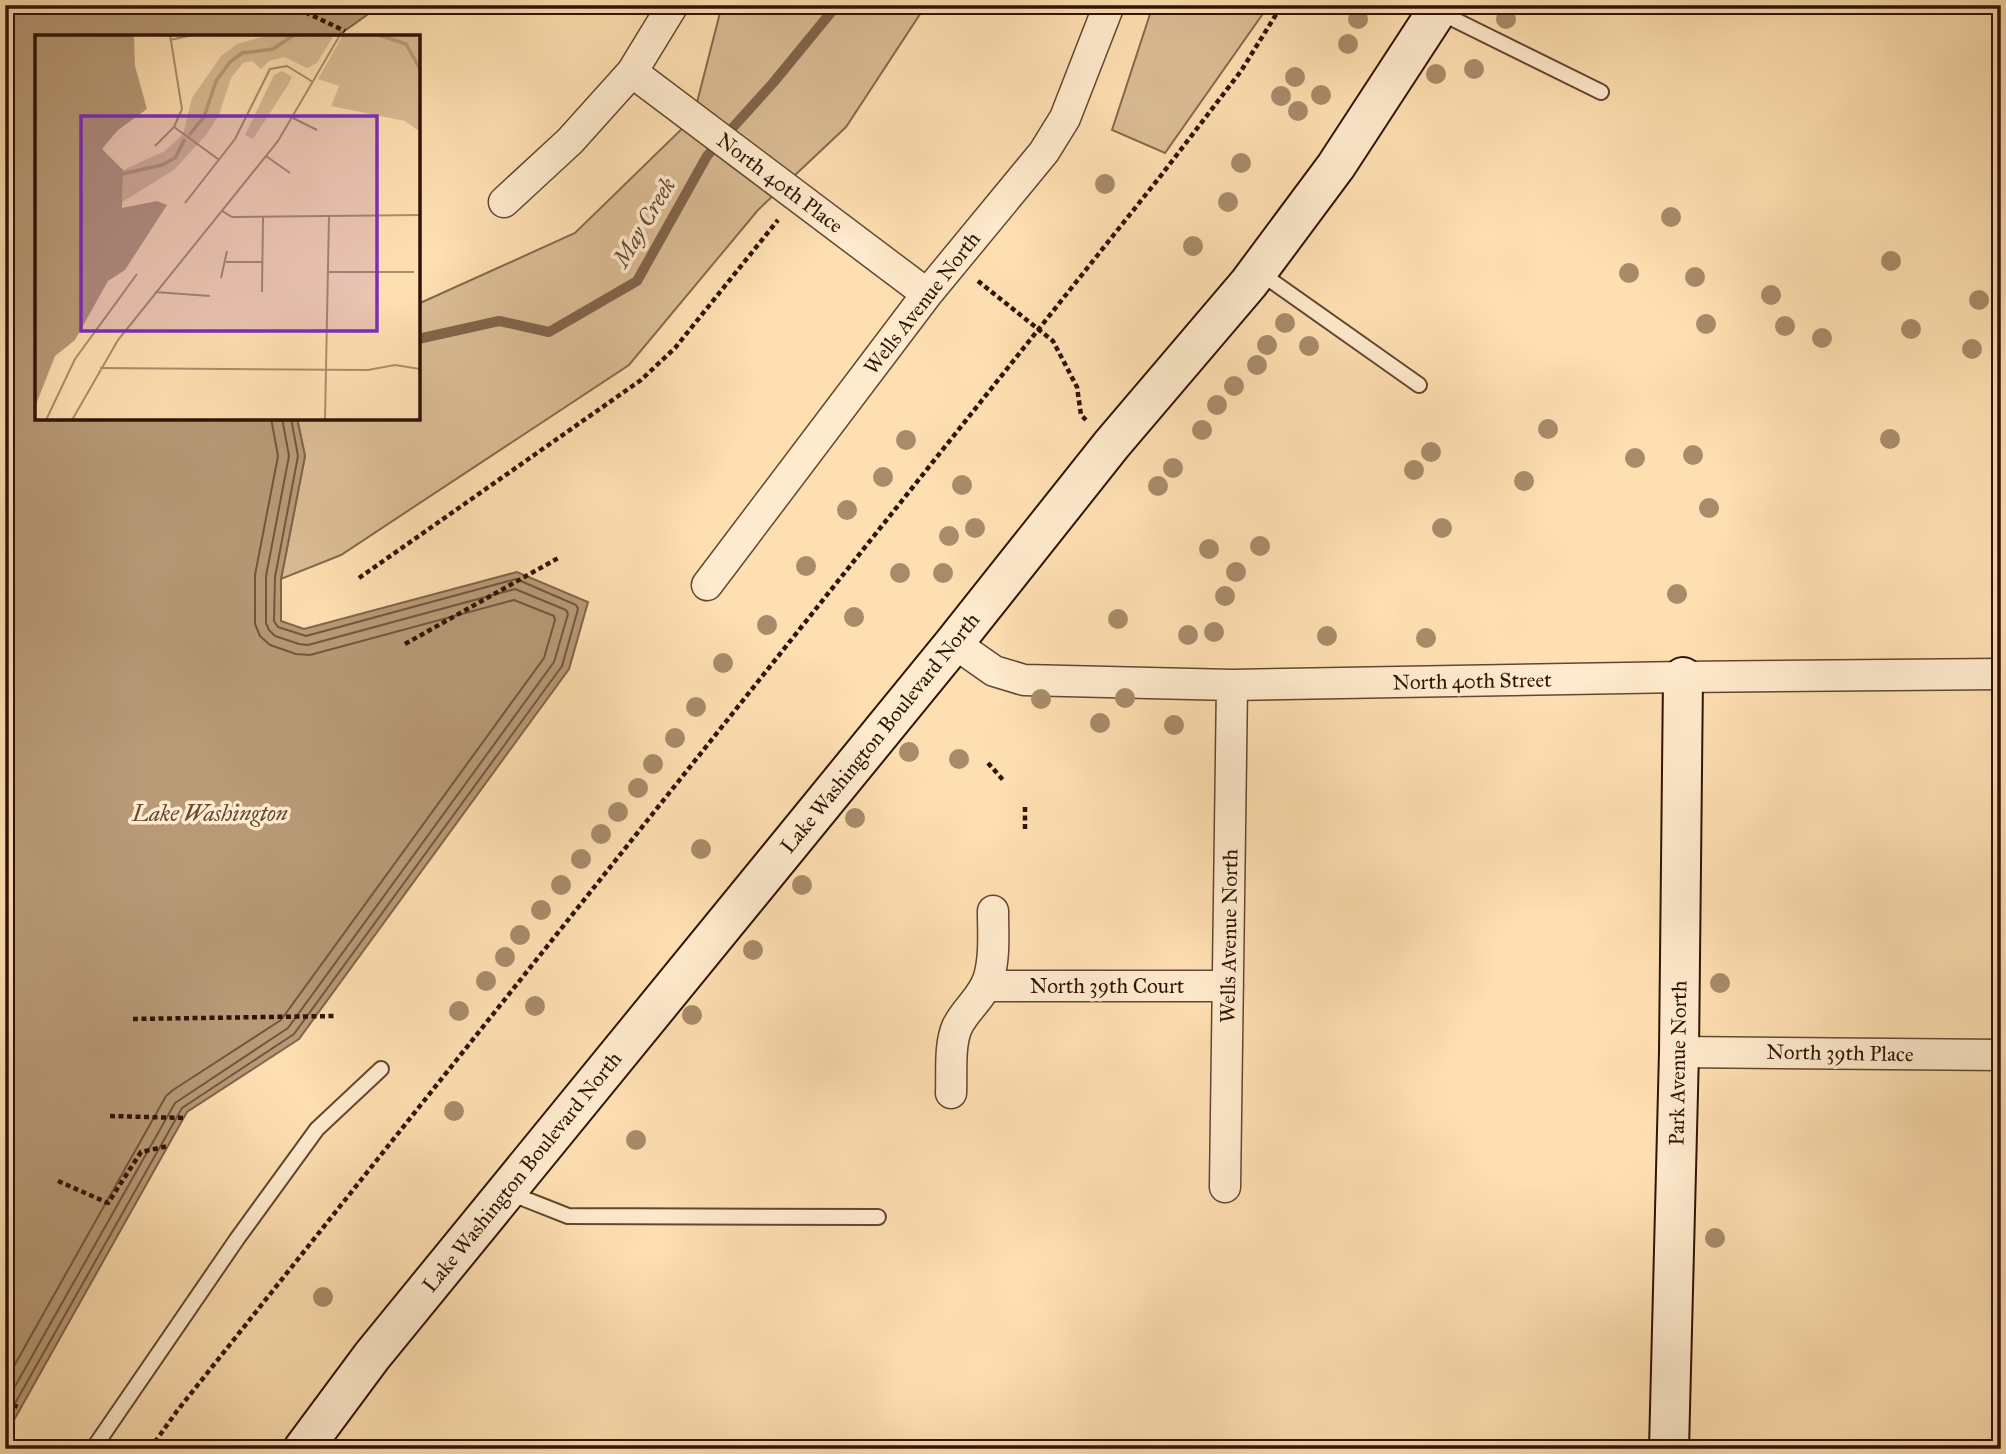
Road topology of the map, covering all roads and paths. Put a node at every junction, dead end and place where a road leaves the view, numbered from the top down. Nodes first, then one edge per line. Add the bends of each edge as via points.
1 (290, 5) edge
2 (673, 5) edge
3 (1109, 5) edge
4 (1282, 5) edge
5 (1439, 8) edge
6 (345, 31) dead end
7 (632, 72) junction
8 (1601, 92) dead end
9 (803, 200) junction
10 (504, 202) dead end
11 (954, 261) junction
12 (1258, 271) junction
13 (927, 294) junction
14 (1038, 330) junction
15 (1419, 384) dead end
16 (1112, 444) junction
17 (559, 556) dead end
18 (359, 578) dead end
19 (707, 586) dead end
20 (954, 643) junction
21 (405, 644) dead end
22 (2001, 674) edge
23 (1683, 677) junction
24 (1232, 685) junction
25 (988, 763) dead end
26 (1004, 781) dead end
27 (1025, 807) dead end
28 (1025, 830) dead end
29 (993, 911) dead end
30 (986, 986) junction
31 (1228, 986) junction
32 (334, 1016) dead end
33 (133, 1019) dead end
34 (1679, 1052) junction
35 (2001, 1055) edge
36 (382, 1069) dead end
37 (951, 1093) dead end
38 (110, 1116) dead end
39 (184, 1118) dead end
40 (168, 1146) dead end
41 (58, 1181) dead end
42 (1225, 1187) dead end
43 (506, 1192) junction
44 (878, 1217) dead end
45 (5, 1402) edge
46 (21, 1408) dead end
47 (93, 1449) edge
48 (150, 1449) edge
49 (303, 1449) edge
50 (1669, 1449) edge

1 - 6 path
2 - 7 street
3 - 11 street, Wells Avenue North via 1065,118 1044,152
4 - 14 path via 1241,71
5 - 8 lane
5 - 12 street, Lake Washington Boulevard North via 1336,166
7 - 9 street, North 40th Place
7 - 10 street via 570,141
9 - 13 street, North 40th Place
9 - 18 path via 779,219 675,348 641,380
11 - 13 street, Wells Avenue North
11 - 14 path
12 - 15 lane
12 - 16 street, Lake Washington Boulevard North
13 - 19 street, Wells Avenue North
14 - 16 path via 1053,341 1077,387 1081,415
14 - 48 path
16 - 20 street, Lake Washington Boulevard North
17 - 21 path
20 - 24 street, North 40th Street via 994,671 1024,680
20 - 43 street, Lake Washington Boulevard North
22 - 23 street, North 40th Street
23 - 24 street, North 40th Street
23 - 34 street, Park Avenue North
24 - 31 street, Wells Avenue North
25 - 26 path
27 - 28 path
29 - 30 street
30 - 31 street, North 39th Court
30 - 37 street via 956,1029
31 - 42 street, Wells Avenue North
32 - 33 path
34 - 35 street, North 39th Place
34 - 50 street, Park Avenue North
36 - 47 lane via 317,1129
38 - 39 path
40 - 41 path via 141,1152 108,1203
43 - 44 lane via 568,1216
43 - 49 street, Lake Washington Boulevard North
45 - 46 path

